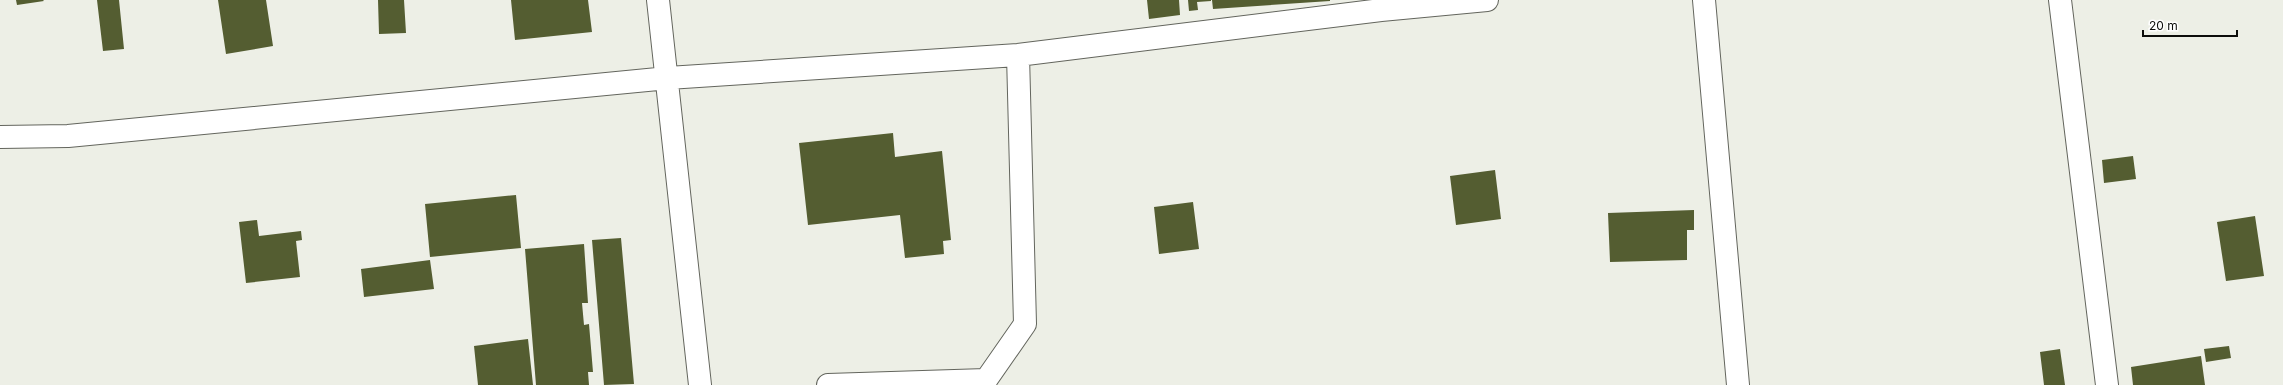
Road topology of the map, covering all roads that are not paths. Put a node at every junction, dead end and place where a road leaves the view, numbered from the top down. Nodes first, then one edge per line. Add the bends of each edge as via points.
1 (658, 0) edge
2 (1487, 0) edge
3 (1704, 0) edge
4 (2060, 0) edge
5 (1380, 5) edge
6 (1018, 55) junction
7 (668, 78) junction
8 (0, 137) edge
9 (986, 382) edge
10 (700, 385) edge
11 (828, 385) edge
12 (1738, 385) edge
13 (2107, 385) edge

1 - 7 street
2 - 5 street
3 - 12 street
4 - 13 street
5 - 6 street
6 - 7 street
6 - 9 street via 1025,324
7 - 8 street via 68,136
7 - 10 street
9 - 11 street

